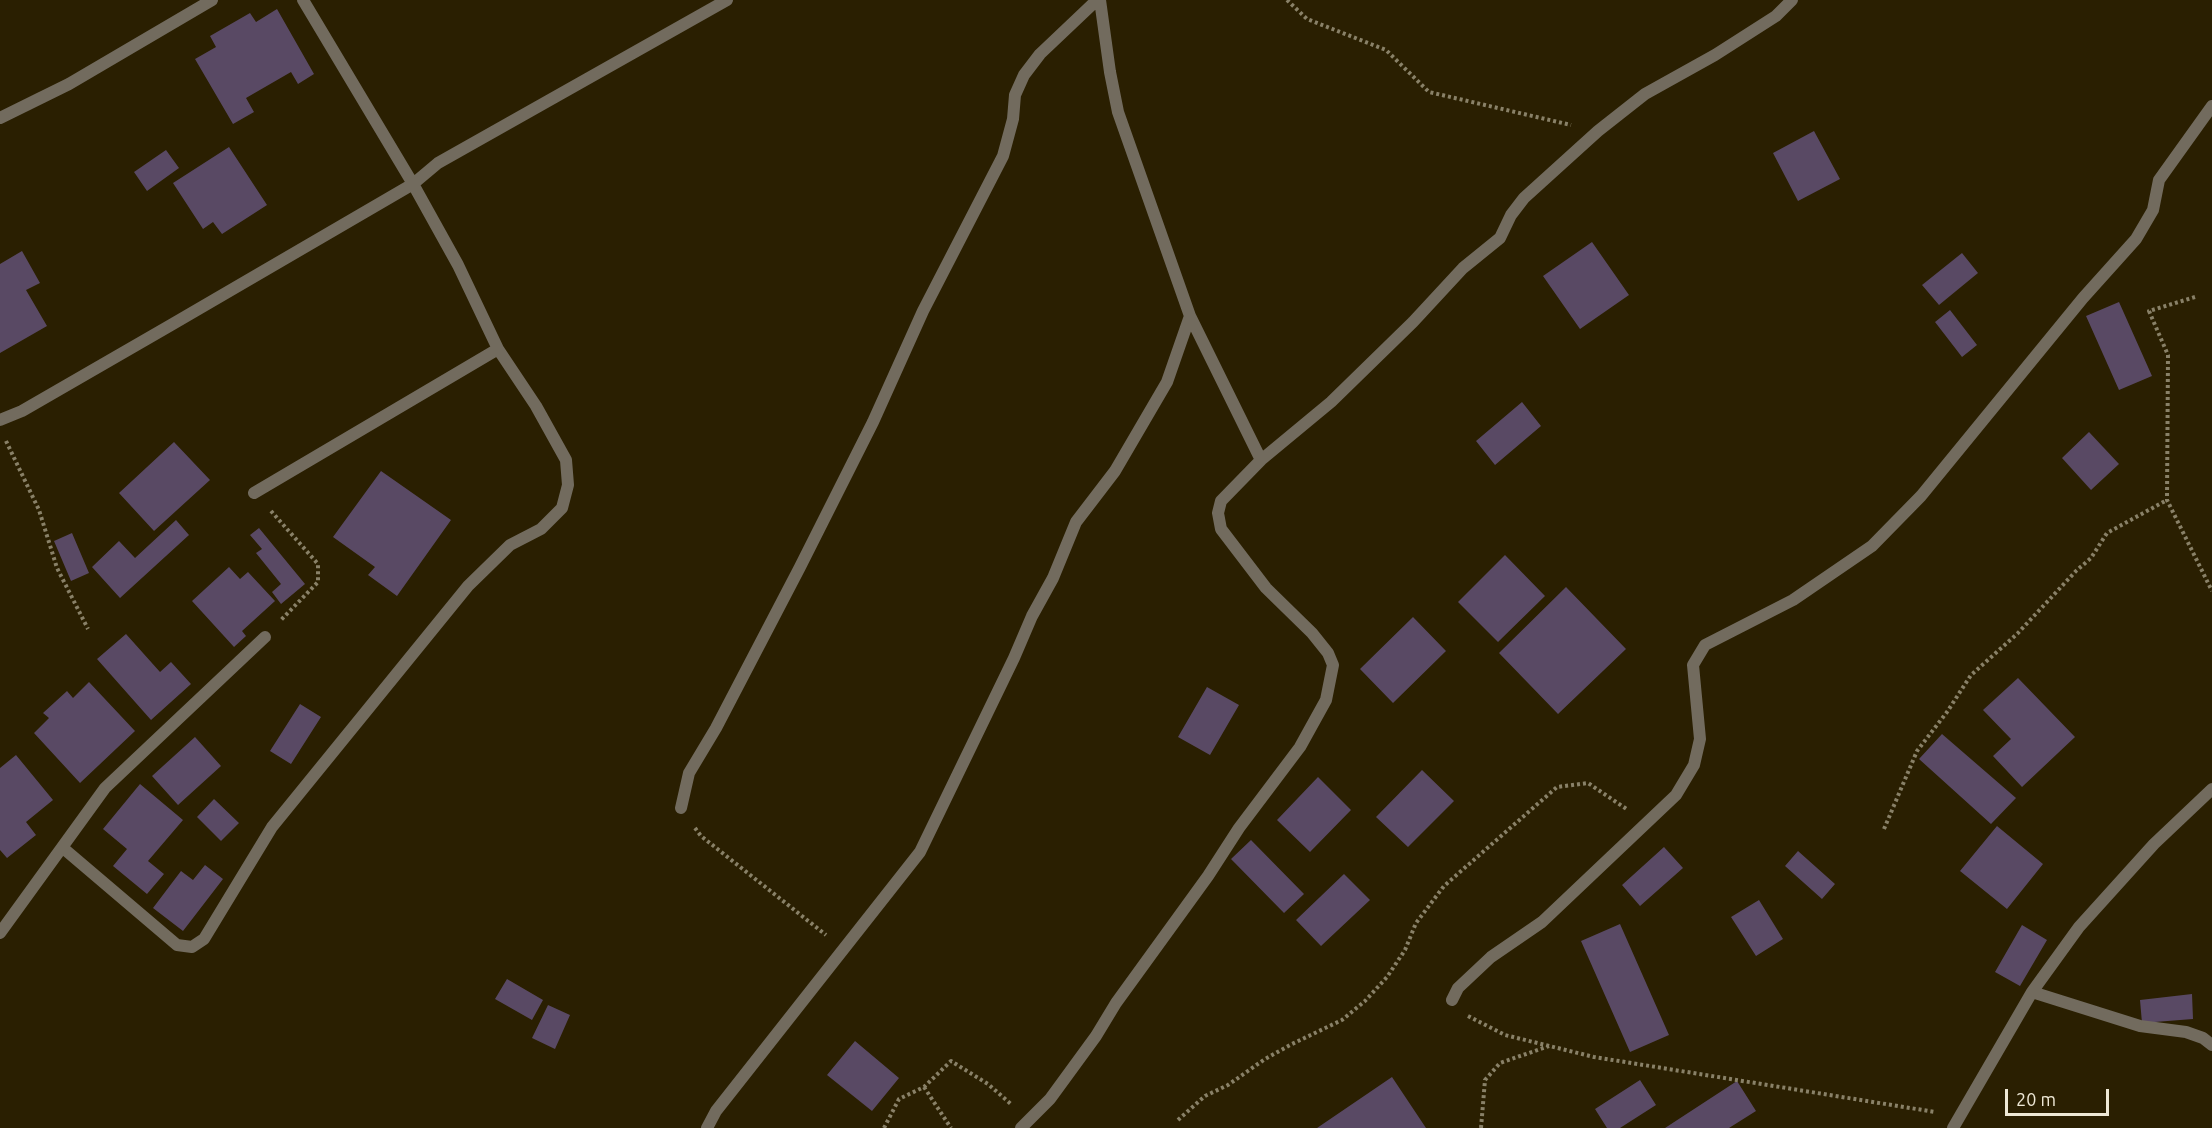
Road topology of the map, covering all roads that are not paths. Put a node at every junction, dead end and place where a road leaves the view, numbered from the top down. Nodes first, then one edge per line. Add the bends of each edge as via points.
1 (212, 0) edge
2 (303, 0) edge
3 (728, 0) edge
4 (1099, 0) edge
5 (1792, 0) edge
6 (2212, 106) edge
7 (0, 118) edge
8 (413, 184) junction
9 (1190, 316) junction
10 (498, 349) junction
11 (0, 420) edge
12 (1261, 460) junction
13 (254, 493) road end
14 (265, 637) road end
15 (2212, 789) edge
16 (681, 808) road end
17 (63, 848) junction
18 (0, 933) edge
19 (2032, 992) junction
20 (1452, 1000) road end
21 (2212, 1045) edge
22 (1024, 1124) edge
23 (707, 1128) edge
24 (1953, 1128) edge

1 - 7 street via 69,84
2 - 8 street
3 - 8 street via 438,163
4 - 9 street via 1118,112
4 - 16 street via 1040,54 1024,75 1015,95 1003,156 923,311 873,422 800,567 689,773
5 - 12 street via 1776,16 1645,94 1598,132 1524,198 1500,238 1463,268 1331,402
6 - 20 street via 2159,180 2153,210 2136,239 1921,496 1872,546 1793,600 1706,645 1693,665 1700,739 1694,765 1676,795 1542,922 1491,957 1458,988
8 - 10 street via 459,265
8 - 11 street via 22,411
9 - 12 street
9 - 23 street via 1167,382 1115,471 1076,522 1053,578 920,852 716,1111
10 - 13 street
10 - 17 street via 566,460 568,485 562,508 541,529 510,545 468,586 272,827 204,939 192,947 177,945
12 - 22 street via 1221,501 1221,529 1266,588 1328,653 1333,665 1326,700 1300,747 1239,828 1090,1044 1050,1099
14 - 17 street via 105,788
15 - 19 street via 2154,844 2079,927
17 - 18 street
19 - 21 street via 2140,1026 2186,1032
19 - 24 street

